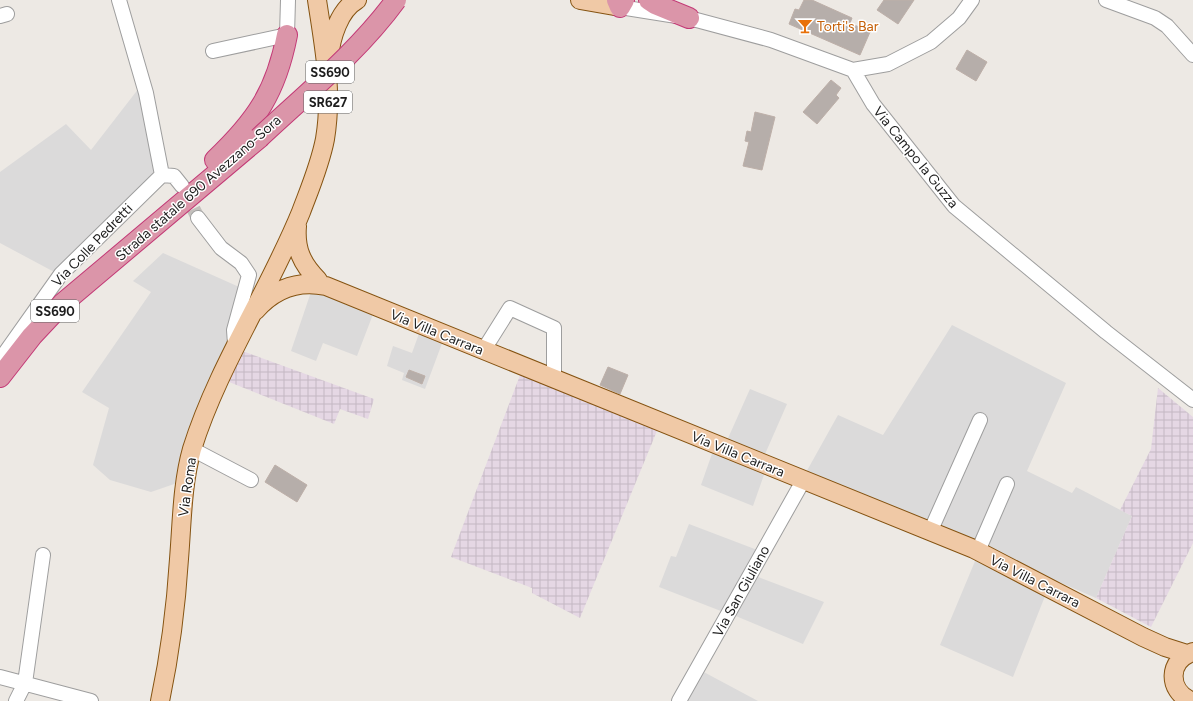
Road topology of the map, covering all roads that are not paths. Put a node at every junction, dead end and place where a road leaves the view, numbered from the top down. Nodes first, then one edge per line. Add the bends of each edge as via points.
1 (119, 0) edge
2 (288, 0) edge
3 (317, 0) edge
4 (357, 0) edge
5 (396, 0) edge
6 (580, 0) edge
7 (649, 0) edge
8 (972, 0) edge
9 (1106, 0) edge
10 (620, 2) edge
11 (689, 18) junction
12 (287, 35) junction
13 (213, 51) dead end
14 (1193, 55) edge
15 (328, 66) junction
16 (853, 70) junction
17 (162, 175) junction
18 (182, 186) tunnel mouth
19 (198, 218) tunnel mouth
20 (297, 221) junction
21 (120, 255) junction
22 (277, 266) junction
23 (316, 283) junction
24 (255, 311) junction
25 (235, 344) junction
26 (483, 351) junction
27 (0, 360) edge
28 (0, 377) edge
29 (554, 379) junction
30 (1193, 400) edge
31 (980, 420) dead end
32 (192, 449) junction
33 (251, 480) dead end
34 (803, 481) junction
35 (1007, 484) dead end
36 (930, 532) junction
37 (978, 551) junction
38 (43, 555) dead end
39 (1143, 637) junction
40 (1190, 653) edge
41 (1173, 674) junction
42 (0, 677) edge
43 (25, 683) junction
44 (16, 701) edge
45 (91, 701) edge
46 (160, 701) edge
47 (679, 701) edge
48 (1191, 701) edge

1 - 17 street via 146,93
2 - 12 street
3 - 15 main road, SR627
4 - 15 main road via 341,17 332,39
5 - 21 highway, Strada statale 690 Avezzano-Sora / SS690, bridge via 381,20 328,74 259,138
6 - 10 main road
7 - 11 highway
8 - 16 street via 959,18 932,42 888,64
9 - 14 street via 1155,18 1167,26
10 - 11 street
11 - 16 street via 772,40
12 - 13 street
12 - 21 highway via 278,76 254,117 217,158 140,229
15 - 20 main road, Via Roma / SR627 via 325,138 318,169
16 - 30 street, Via Campo la Guzza via 873,104 954,206 1106,332
17 - 18 street via 174,176
17 - 27 street, Via Colle Pedretti via 61,274
19 - 25 street via 221,248 241,264 249,275 234,330
20 - 22 main road, Via Roma
20 - 23 main road via 298,254
21 - 28 highway, Strada statale 690 Avezzano-Sora / SS690 via 62,304 32,336
22 - 23 main road, Via Villa Carrara via 299,269
22 - 24 main road, Via Roma
23 - 24 main road via 284,288 265,300
23 - 26 main road, Via Villa Carrara
24 - 25 main road, Via Roma
25 - 32 main road, Via Roma
26 - 29 main road, Via Villa Carrara
26 - 29 street via 510,308 554,328
29 - 34 main road, Via Villa Carrara
31 - 36 street
32 - 33 street
32 - 46 main road, Via Roma via 186,478 170,654
34 - 36 main road, Via Villa Carrara
34 - 47 street, Via San Giuliano
35 - 37 street
36 - 37 main road, Via Villa Carrara
37 - 39 main road, Via Villa Carrara
38 - 43 street
39 - 40 main road, Via Villa Carrara via 1165,647
39 - 41 main road, Via Villa Carrara
40 - 41 main road, Via Villa Carrara via 1178,662
41 - 48 main road, Via Villa Carrara via 1177,690 1182,697
42 - 43 street
43 - 44 street
43 - 45 street

